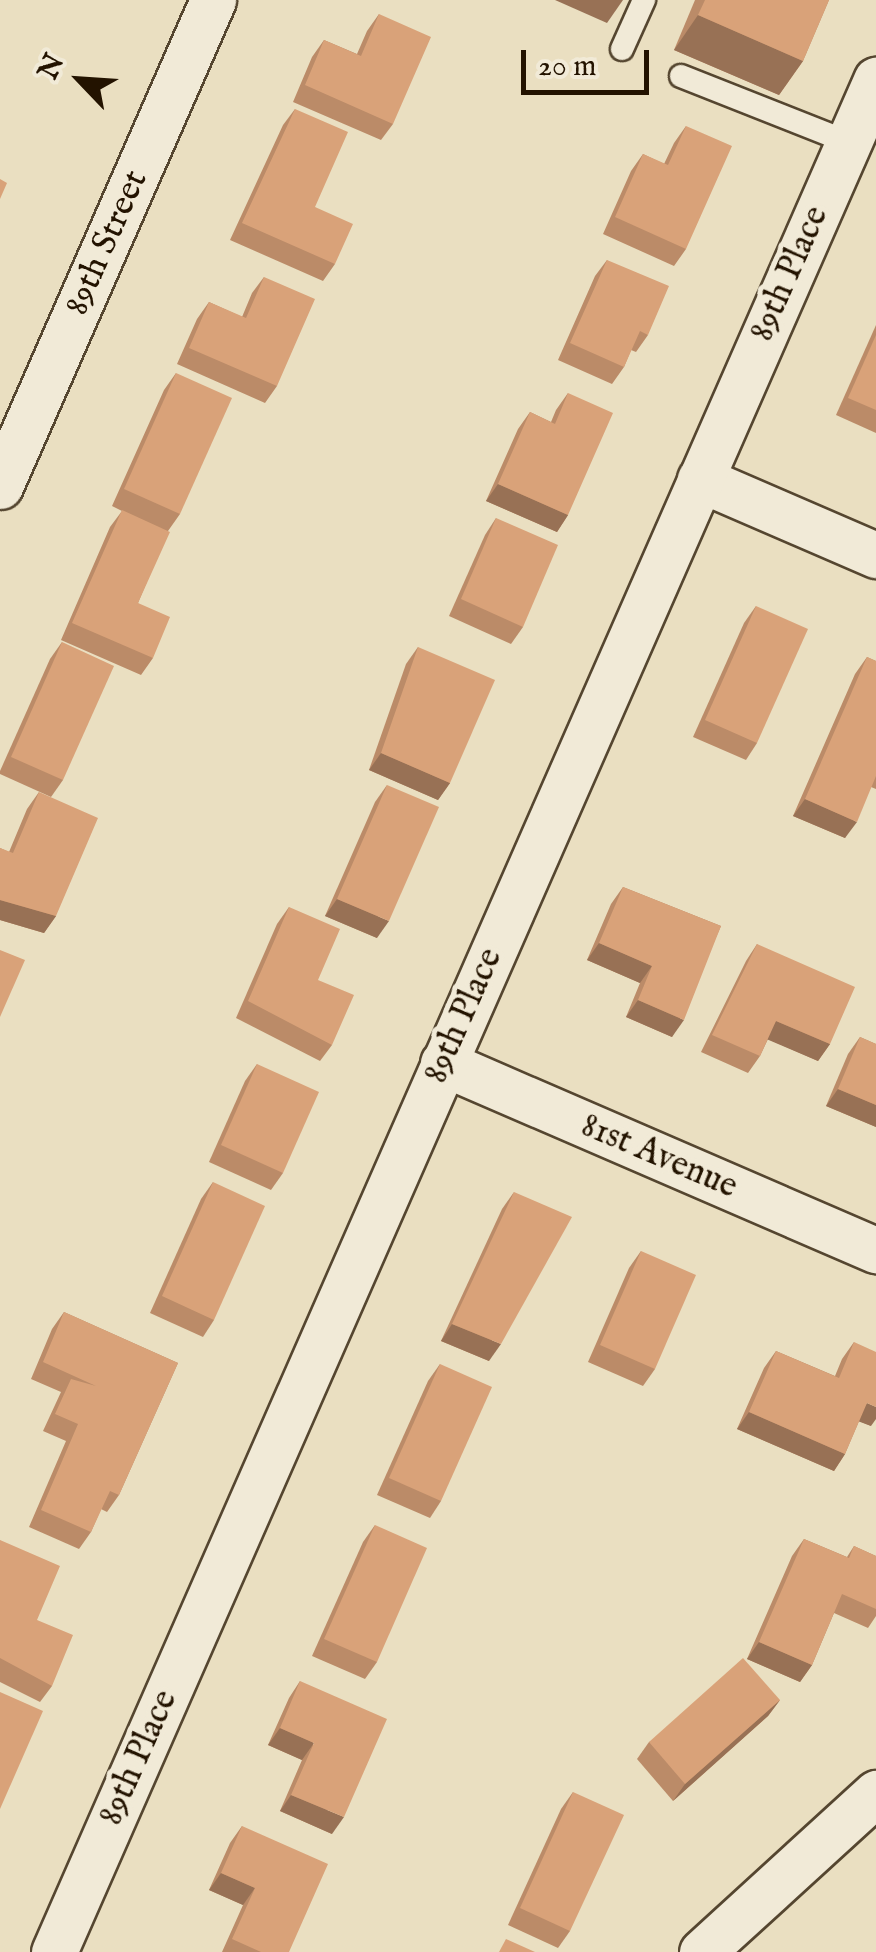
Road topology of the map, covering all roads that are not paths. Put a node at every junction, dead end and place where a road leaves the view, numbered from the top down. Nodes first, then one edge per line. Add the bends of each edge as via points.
1 (213, 0) edge
2 (644, 0) edge
3 (622, 49) dead end
4 (681, 76) dead end
5 (876, 80) edge
6 (861, 130) edge
7 (700, 478) junction
8 (0, 486) edge
9 (876, 555) edge
10 (443, 1063) junction
11 (876, 1250) edge
12 (876, 1794) edge
13 (54, 1952) edge
14 (702, 1952) edge

1 - 8 street, 89th Street
2 - 3 lane
4 - 6 lane
5 - 6 street, 89th Place
6 - 7 street, 89th Place
7 - 9 street
7 - 10 street, 89th Place
10 - 11 street, 81st Avenue
10 - 13 street, 89th Place
12 - 14 street

